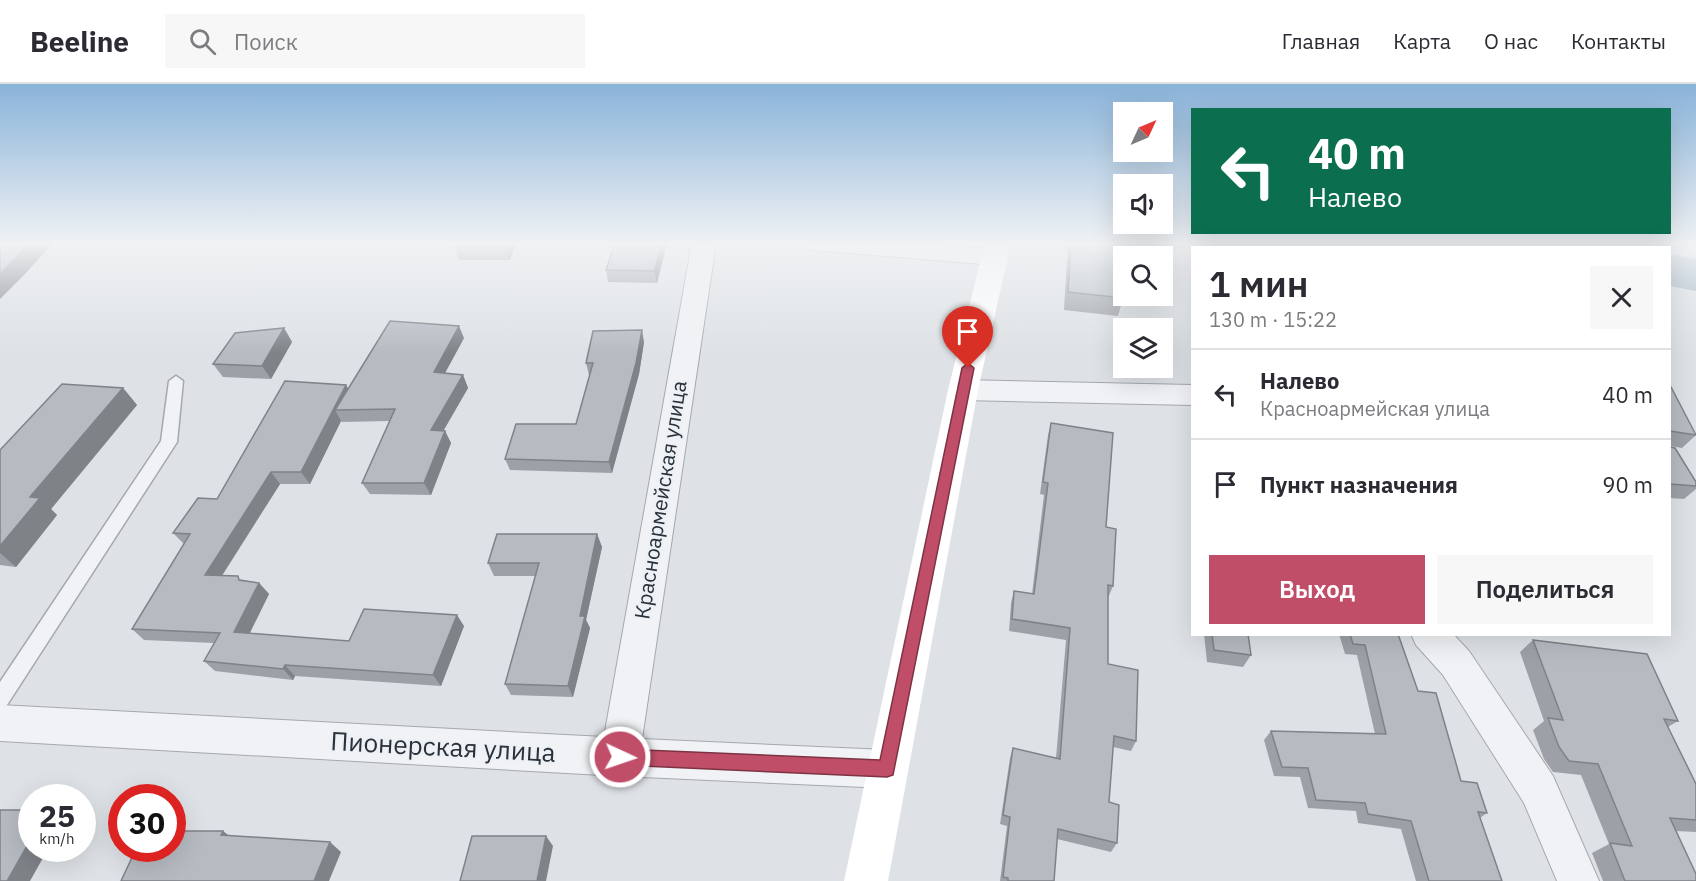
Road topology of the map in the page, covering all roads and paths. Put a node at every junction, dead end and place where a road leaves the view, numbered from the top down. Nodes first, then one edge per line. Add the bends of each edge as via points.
1 (698, 280) edge
2 (989, 280) edge
3 (176, 381) dead end
4 (963, 390) junction
5 (1191, 395) edge
6 (1431, 636) edge
7 (0, 699) edge
8 (0, 723) edge
9 (620, 757) junction
10 (887, 769) junction
11 (866, 881) edge
12 (1578, 881) edge

1 - 9 street, Красноармейская улица
2 - 4 main road
3 - 7 lane via 170,442
4 - 5 street
4 - 10 main road
6 - 12 street via 1456,663 1539,789
8 - 9 street, Пионерская улица
9 - 10 street, Пионерская улица
10 - 11 main road

